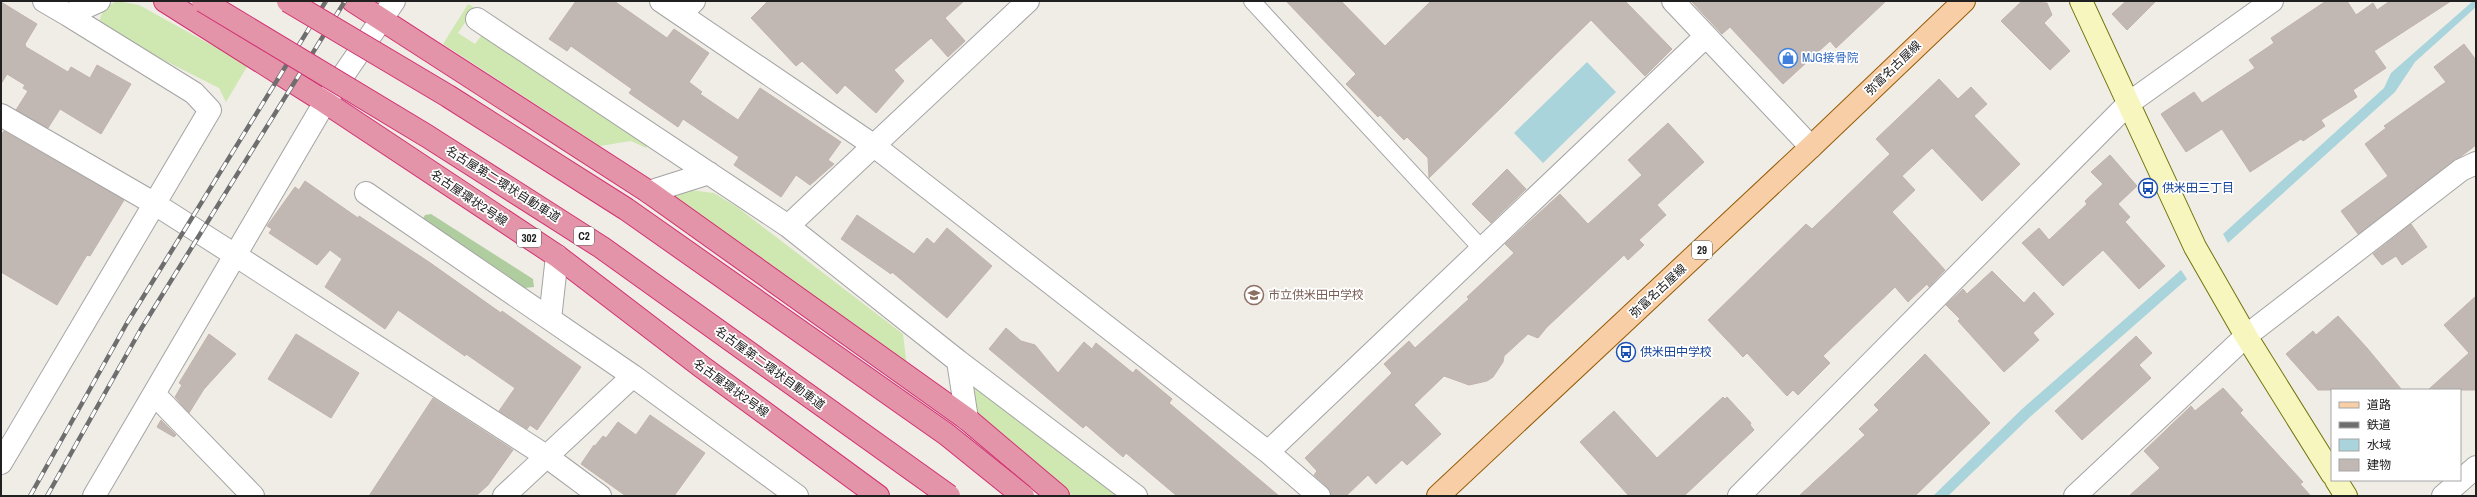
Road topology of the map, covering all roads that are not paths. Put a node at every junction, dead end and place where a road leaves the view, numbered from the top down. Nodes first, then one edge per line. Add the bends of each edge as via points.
1 (44, 1) edge
2 (99, 1) edge
3 (165, 1) edge
4 (203, 1) edge
5 (288, 1) edge
6 (353, 1) edge
7 (394, 1) edge
8 (661, 1) edge
9 (1028, 1) edge
10 (1252, 1) edge
11 (1673, 1) edge
12 (1964, 1) edge
13 (2081, 1) edge
14 (2272, 1) edge
15 (688, 8) edge
16 (68, 15) junction
17 (382, 19) junction
18 (477, 19) dead end
19 (1706, 36) junction
20 (325, 102) junction
21 (2128, 104) junction
22 (1, 115) edge
23 (873, 145) junction
24 (1811, 148) junction
25 (2476, 163) edge
26 (709, 173) junction
27 (649, 192) junction
28 (366, 193) dead end
29 (155, 204) junction
30 (788, 226) junction
31 (1482, 249) junction
32 (235, 255) junction
33 (557, 256) junction
34 (550, 319) junction
35 (2246, 336) junction
36 (958, 361) junction
37 (633, 376) junction
38 (154, 394) junction
39 (967, 419) junction
40 (1268, 452) junction
41 (546, 456) junction
42 (1, 463) edge
43 (2476, 467) edge
44 (2331, 472) edge
45 (2461, 480) edge
46 (2337, 481) edge
47 (2460, 481) edge
48 (1447, 493) edge
49 (94, 496) edge
50 (253, 496) edge
51 (504, 496) edge
52 (600, 496) edge
53 (797, 496) edge
54 (878, 496) edge
55 (948, 496) edge
56 (1023, 496) edge
57 (1058, 496) edge
58 (1136, 496) edge
59 (1319, 496) edge
60 (1739, 496) edge
61 (2075, 496) edge
62 (2346, 496) edge
63 (2442, 496) edge

1 - 16 street
2 - 16 street
3 - 20 highway, 名古屋環状2号線 / 302
4 - 55 highway, 名古屋第二環状自動車道 / C2, bridge via 427,136 601,247
5 - 56 highway, bridge via 448,96 626,209 946,434
6 - 17 highway
7 - 17 street
8 - 15 street
9 - 23 street
10 - 31 lane
11 - 19 street
12 - 24 main road, 弥富名古屋線 / 29
13 - 21 street
14 - 21 street
15 - 23 street
16 - 29 street via 194,93 210,110
17 - 20 street
17 - 27 highway
18 - 26 street
19 - 24 street
19 - 31 street
20 - 32 street
20 - 33 highway, 名古屋環状2号線 / 302
21 - 35 street via 2195,247
21 - 60 street
22 - 29 street
23 - 30 street
23 - 40 street
24 - 48 main road, 弥富名古屋線 / 29
25 - 35 street via 2461,170
26 - 27 street
26 - 30 street
27 - 39 highway
28 - 34 street
29 - 32 street
29 - 42 street
30 - 36 street
31 - 40 street
32 - 38 street
32 - 41 street
33 - 34 street
33 - 54 highway, 名古屋環状2号線 / 302 via 702,367
34 - 37 street
35 - 44 street
35 - 61 street
36 - 39 street
36 - 58 street
37 - 41 street
37 - 53 street
38 - 49 street
38 - 50 street
39 - 57 highway
40 - 59 street
41 - 51 street
41 - 52 street
43 - 45 street
46 - 62 street
47 - 63 street

